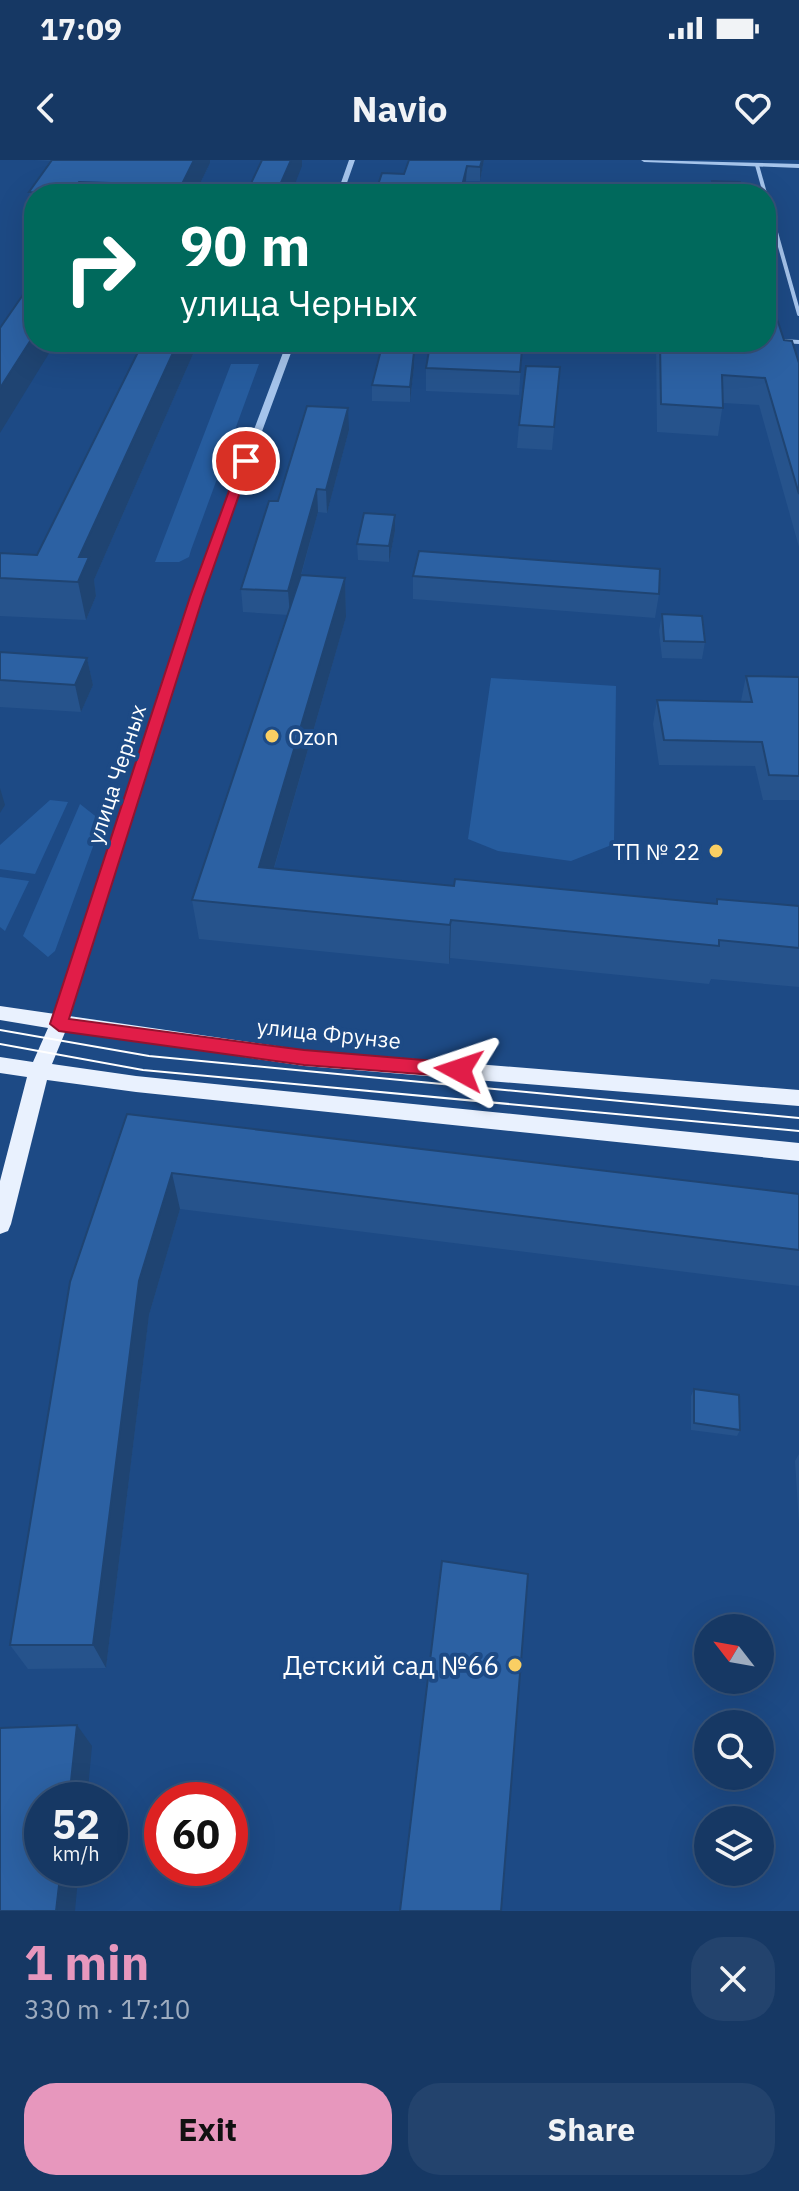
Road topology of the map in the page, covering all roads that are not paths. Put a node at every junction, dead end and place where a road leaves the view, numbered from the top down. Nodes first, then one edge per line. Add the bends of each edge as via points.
1 (352, 160) edge
2 (644, 160) edge
3 (757, 165) junction
4 (799, 166) edge
5 (344, 184) edge
6 (762, 184) edge
7 (776, 232) edge
8 (799, 314) edge
9 (776, 341) edge
10 (799, 342) edge
11 (287, 352) edge
12 (0, 1013) edge
13 (59, 1024) junction
14 (0, 1065) edge
15 (38, 1073) junction
16 (799, 1098) edge
17 (799, 1152) edge
18 (0, 1224) edge

1 - 5 street
2 - 3 street
3 - 4 street
3 - 6 street
7 - 8 street
9 - 10 street
11 - 13 street, улица Черных via 204,575
12 - 13 main road, улица Фрунзе
13 - 15 main road, улица Черных
13 - 16 main road, улица Фрунзе via 304,1058
14 - 15 main road
15 - 17 main road
15 - 18 main road, улица Черных

